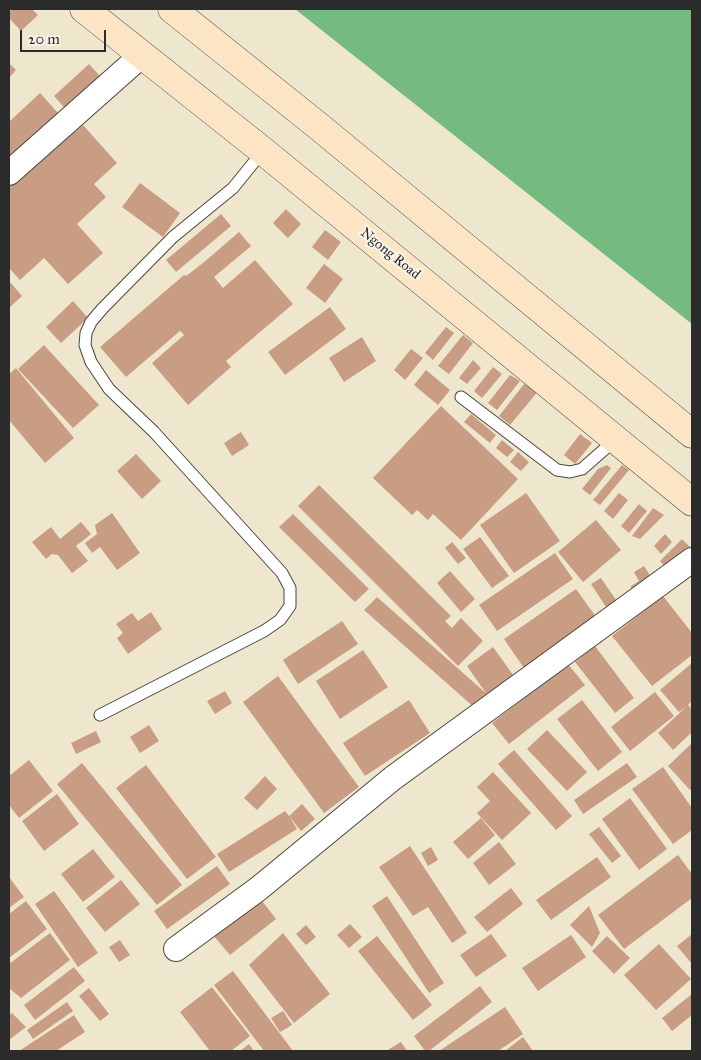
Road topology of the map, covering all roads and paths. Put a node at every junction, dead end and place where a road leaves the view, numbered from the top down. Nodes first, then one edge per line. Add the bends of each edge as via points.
1 (84, 9) edge
2 (172, 9) edge
3 (142, 55) junction
4 (263, 151) junction
5 (9, 173) edge
6 (461, 397) dead end
7 (692, 434) edge
8 (616, 438) junction
9 (692, 502) edge
10 (692, 560) edge
11 (100, 715) dead end
12 (176, 949) dead end

1 - 3 main road, Ngong Road
2 - 7 main road
3 - 4 main road, Ngong Road
3 - 5 street
4 - 8 main road, Ngong Road
4 - 11 lane via 233,188 173,238 102,309 86,333 85,345 91,362 109,389 154,432 282,573 290,588 290,606 280,620 264,631
6 - 8 lane via 557,470 570,472 582,469
8 - 9 main road, Ngong Road
10 - 12 street via 393,778 258,889

